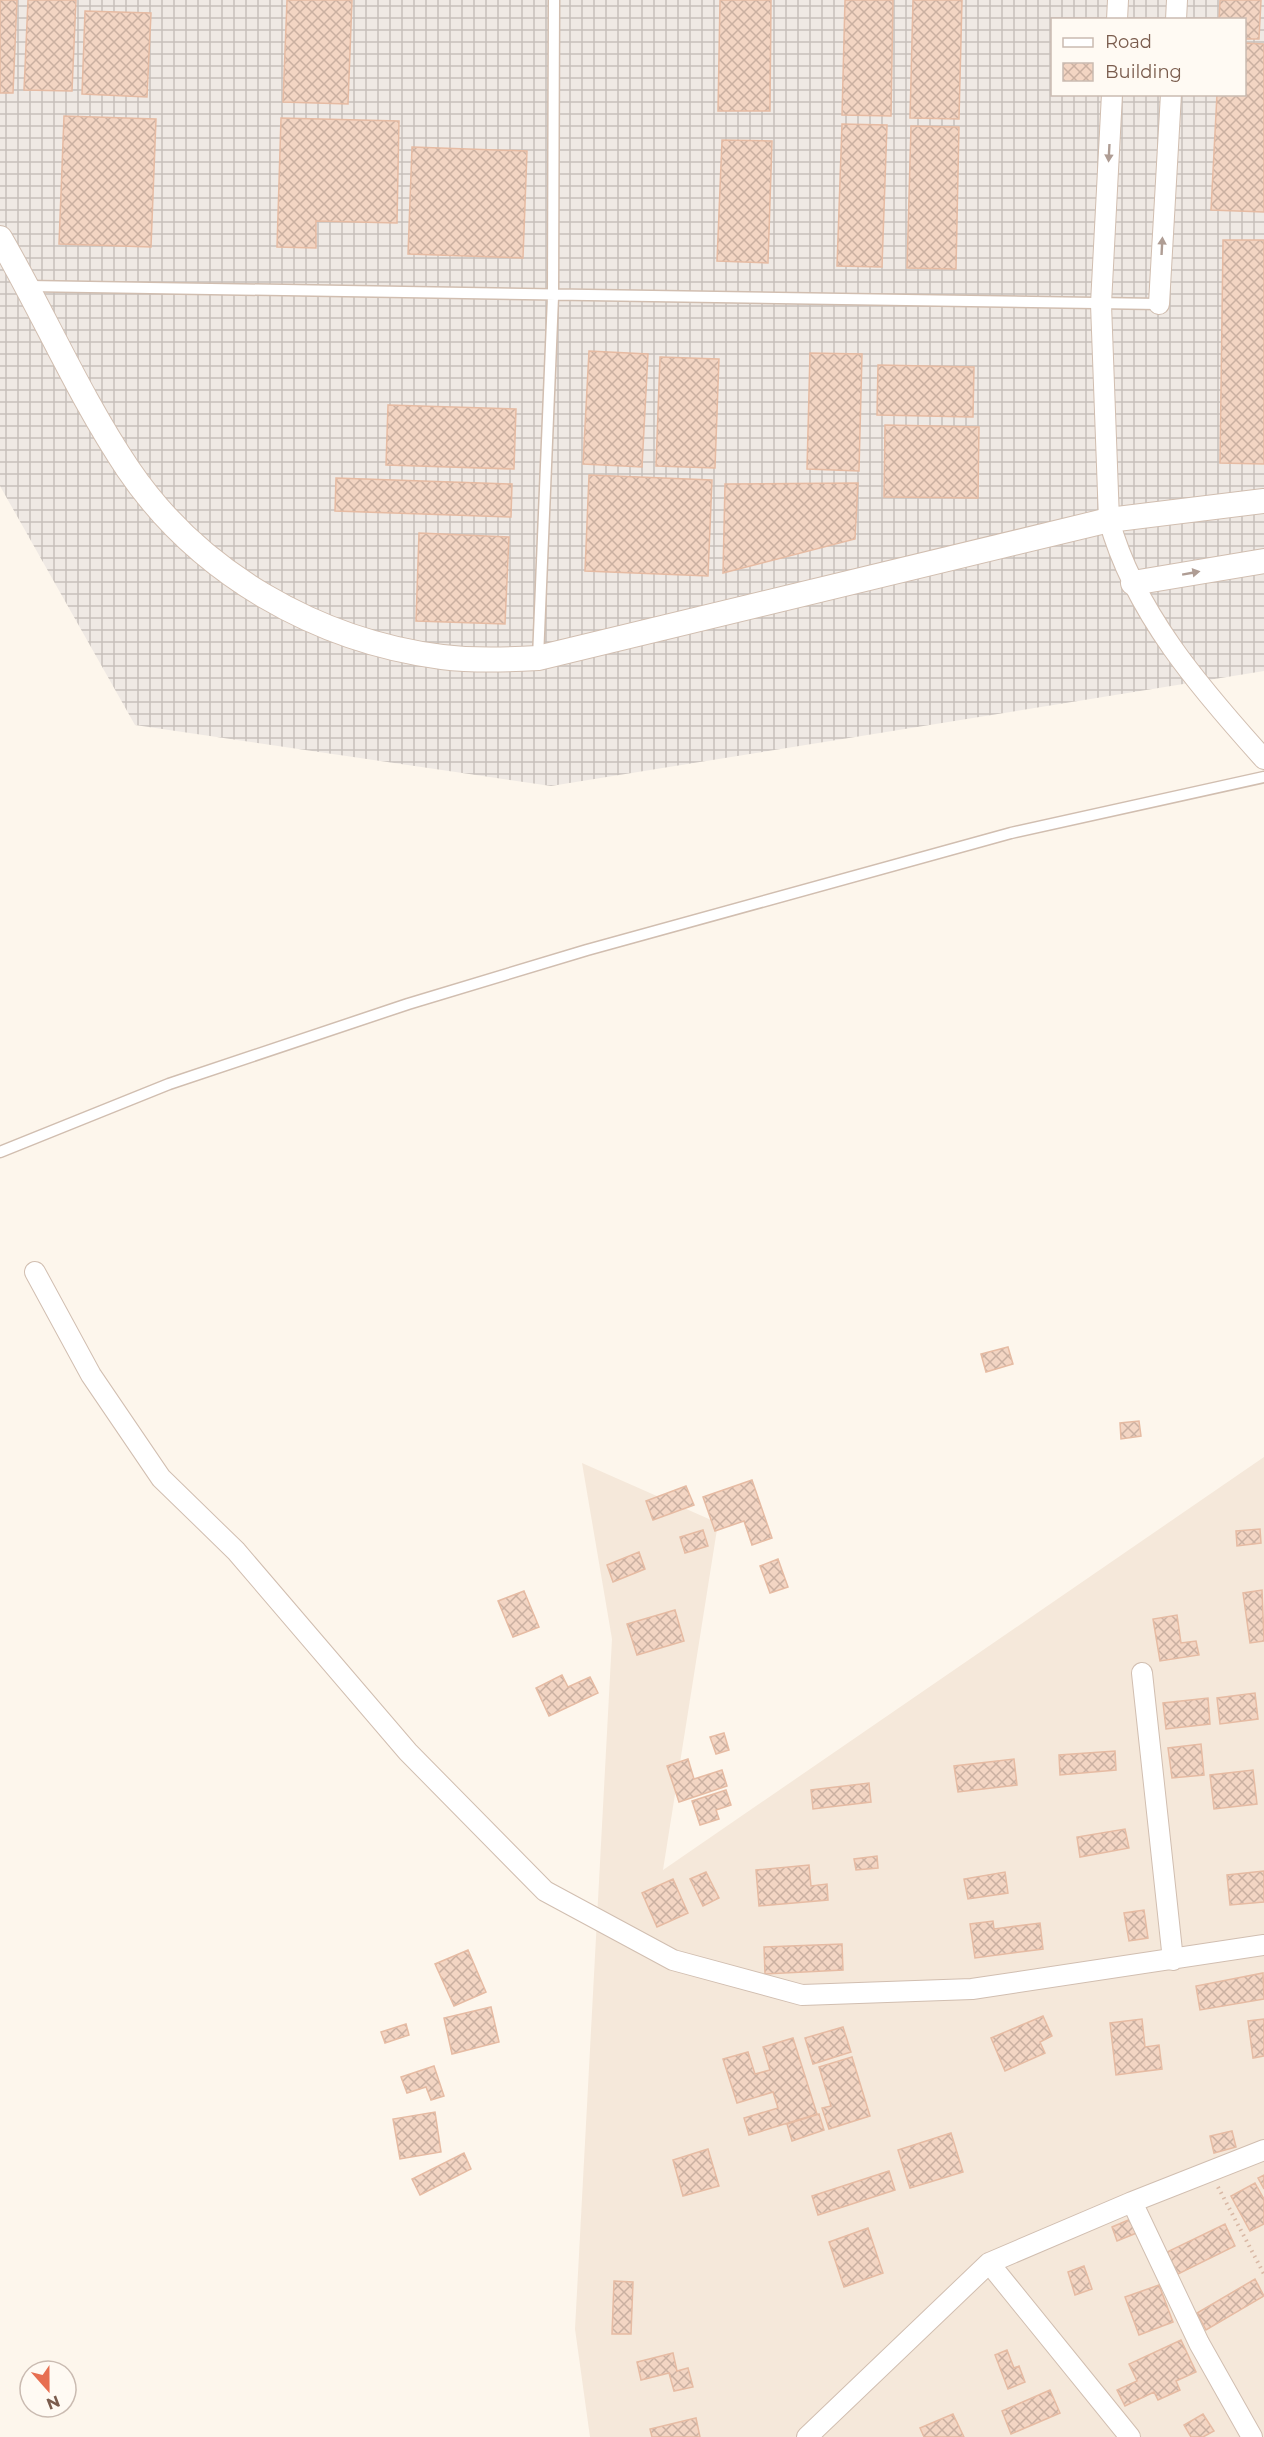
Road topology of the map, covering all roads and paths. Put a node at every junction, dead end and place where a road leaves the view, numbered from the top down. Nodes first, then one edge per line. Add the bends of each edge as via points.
1 (554, 0) edge
2 (1118, 0) edge
3 (1177, 0) edge
4 (1116, 18) edge
5 (1176, 18) edge
6 (1112, 96) edge
7 (1171, 96) edge
8 (0, 238) edge
9 (28, 286) junction
10 (553, 297) junction
11 (1101, 304) junction
12 (1159, 304) joint
13 (1264, 501) edge
14 (1109, 520) junction
15 (1264, 561) edge
16 (1133, 583) junction
17 (538, 658) junction
18 (1264, 759) edge
19 (1264, 777) edge
20 (0, 1152) edge
21 (35, 1272) dead end
22 (1142, 1673) dead end
23 (1264, 1945) edge
24 (1173, 1960) junction
25 (1264, 2150) edge
26 (1210, 2172) junction
27 (1132, 2202) junction
28 (989, 2263) junction
29 (1264, 2274) edge
30 (813, 2435) edge
31 (1130, 2437) edge
32 (1251, 2437) edge

1 - 10 lane
2 - 4 street
3 - 5 street
6 -> 11 street
12 -> 7 street
8 - 9 street
9 - 10 lane
9 - 17 street via 129,470 158,507 227,571 277,603 352,637 443,657
10 - 11 lane
10 - 17 lane
11 - 12 lane
11 - 14 street
13 - 14 street
14 - 16 street via 1117,550
14 - 17 street
16 -> 15 street
16 - 18 street via 1203,692
19 - 20 lane via 1011,833 419,1000 190,1077
21 - 24 street via 91,1375 161,1478 236,1551 408,1752 545,1891 673,1960 802,1995 972,1989
22 - 24 street
23 - 24 street
25 - 26 street
26 - 27 street
26 - 29 path
27 - 28 street
27 - 32 street via 1199,2343
28 - 30 street
28 - 31 street

